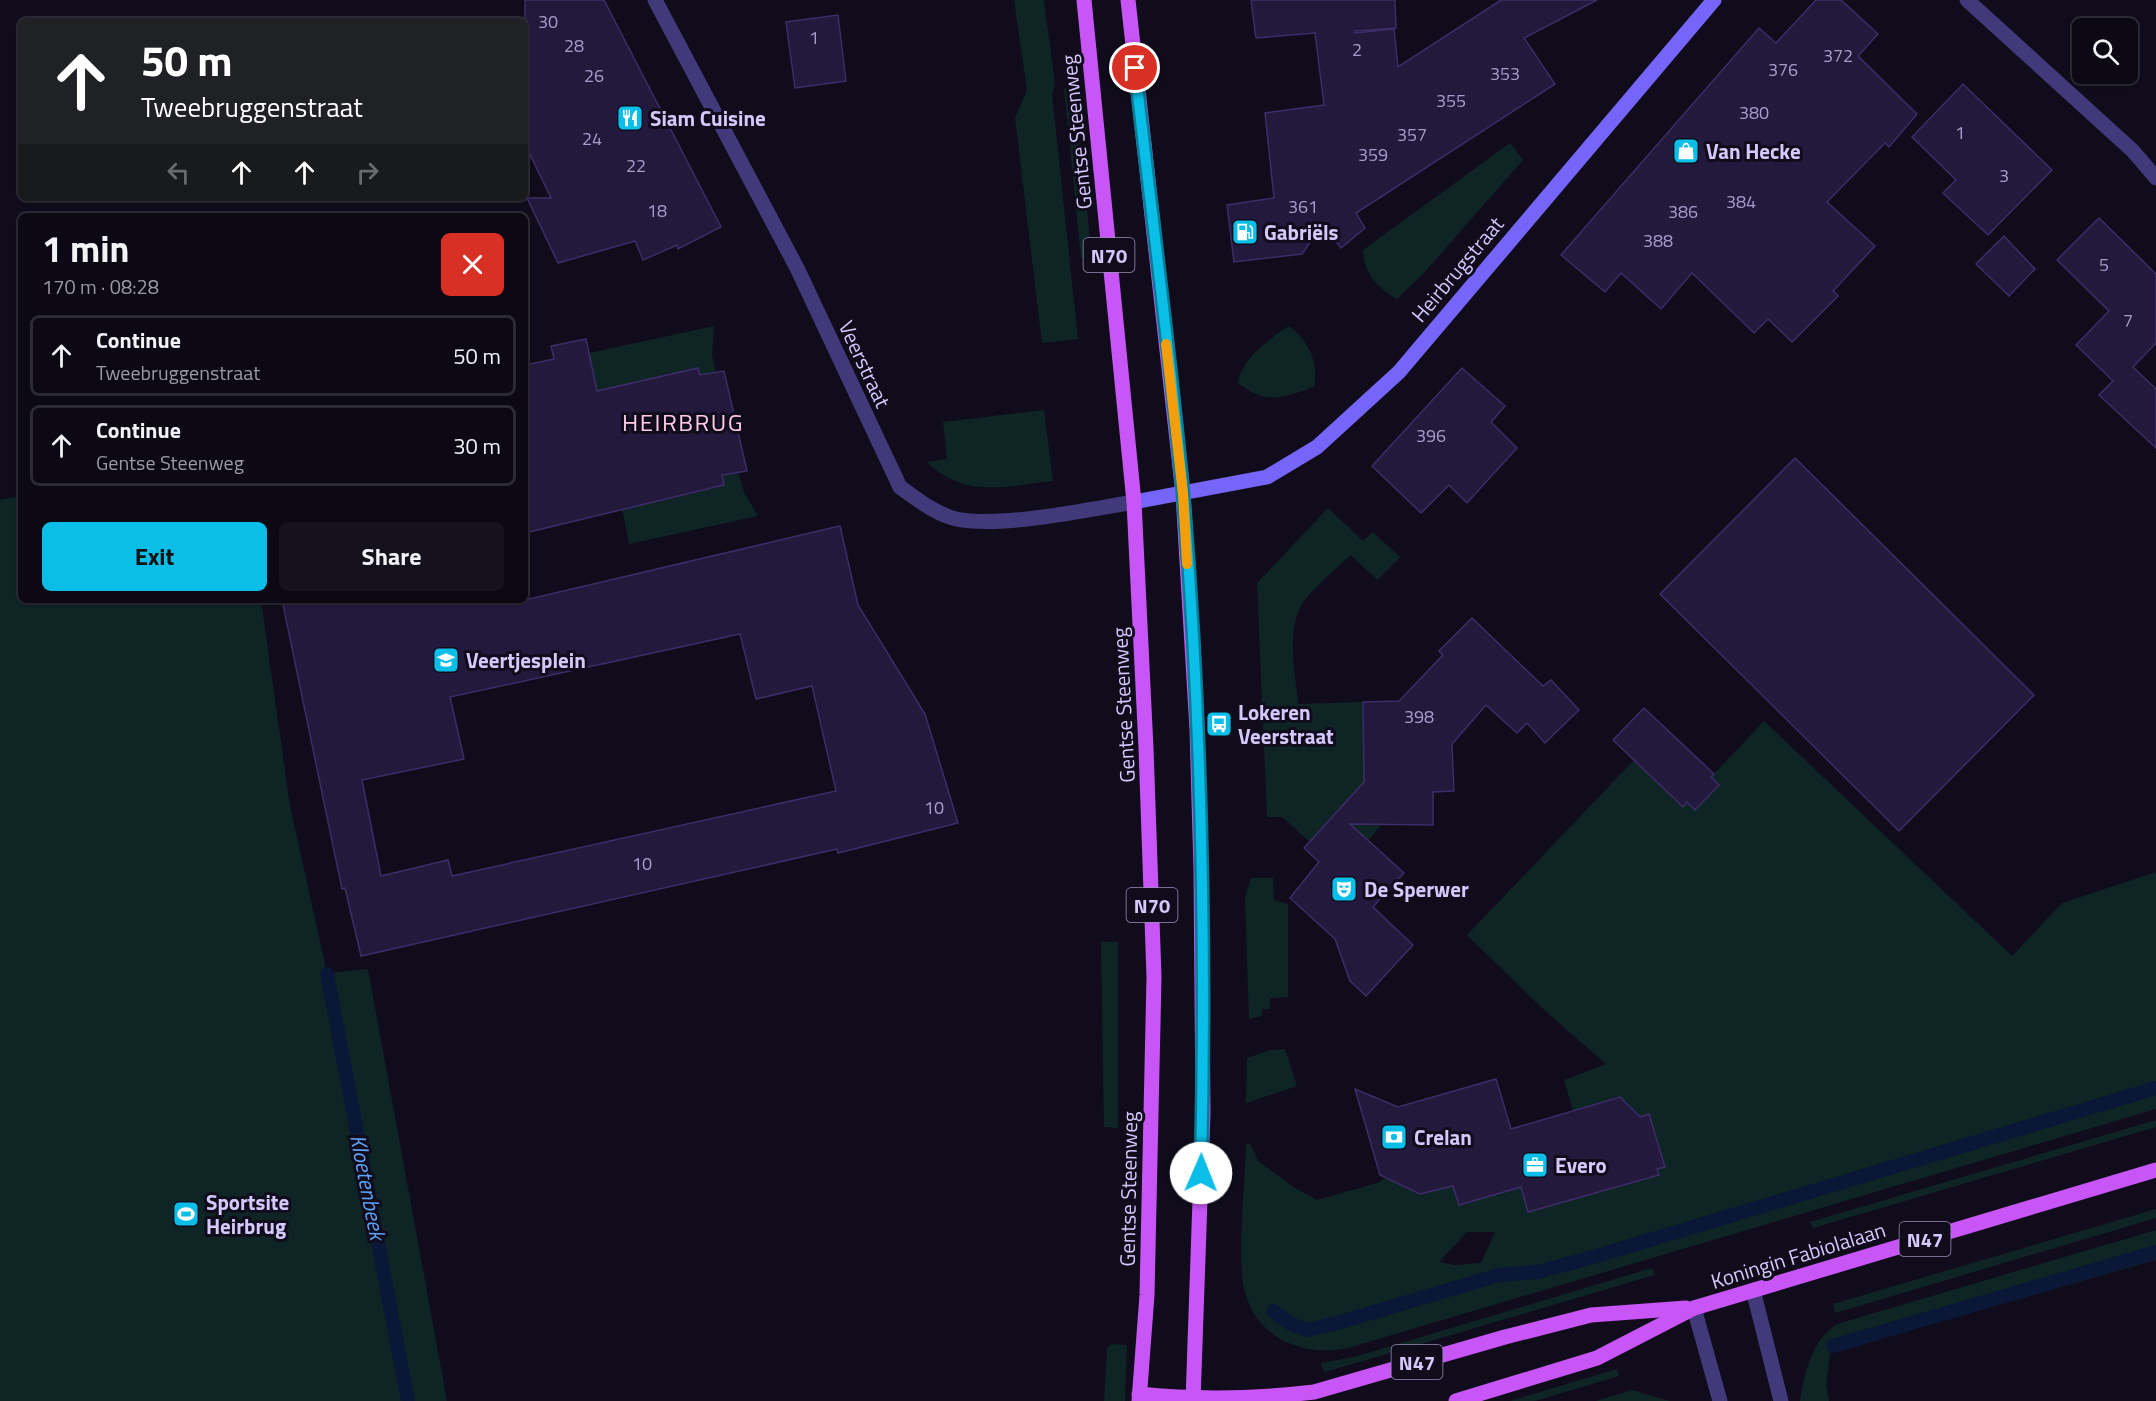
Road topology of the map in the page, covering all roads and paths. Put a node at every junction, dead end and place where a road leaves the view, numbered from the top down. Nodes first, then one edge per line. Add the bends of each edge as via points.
1 (655, 0) edge
2 (1128, 0) edge
3 (1714, 0) edge
4 (1967, 0) edge
5 (1084, 4) edge
6 (2156, 178) edge
7 (1183, 494) junction
8 (1134, 502) junction
9 (2156, 1170) edge
10 (1753, 1290) junction
11 (1694, 1308) junction
12 (1139, 1398) edge
13 (1193, 1400) edge
14 (1456, 1401) edge
15 (1720, 1401) edge
16 (1781, 1401) edge

1 - 8 street, Veerstraat via 796,268 900,487 931,508 955,518 983,520 1047,516
2 - 7 main road, N70
3 - 7 street, Heirbrugstraat via 1383,387 1317,447 1267,477
4 - 6 street via 2133,151
5 - 8 main road, Gentse Steenweg / N70
7 - 8 street, Veerstraat
7 - 13 main road, N70 via 1201,870 1203,1113
8 - 12 main road, Gentse Steenweg / N70 via 1154,977 1147,1295
9 - 10 main road, Koningin Fabiolalaan / N47
10 - 11 main road, Koningin Fabiolalaan / N47
10 - 16 street
11 - 13 main road, Koningin Fabiolalaan / N47 via 1591,1316 1314,1392
11 - 14 main road, Koningin Fabiolalaan / N47 via 1597,1359
11 - 15 street
12 - 13 main road, Koningin Fabiolalaan / N47

